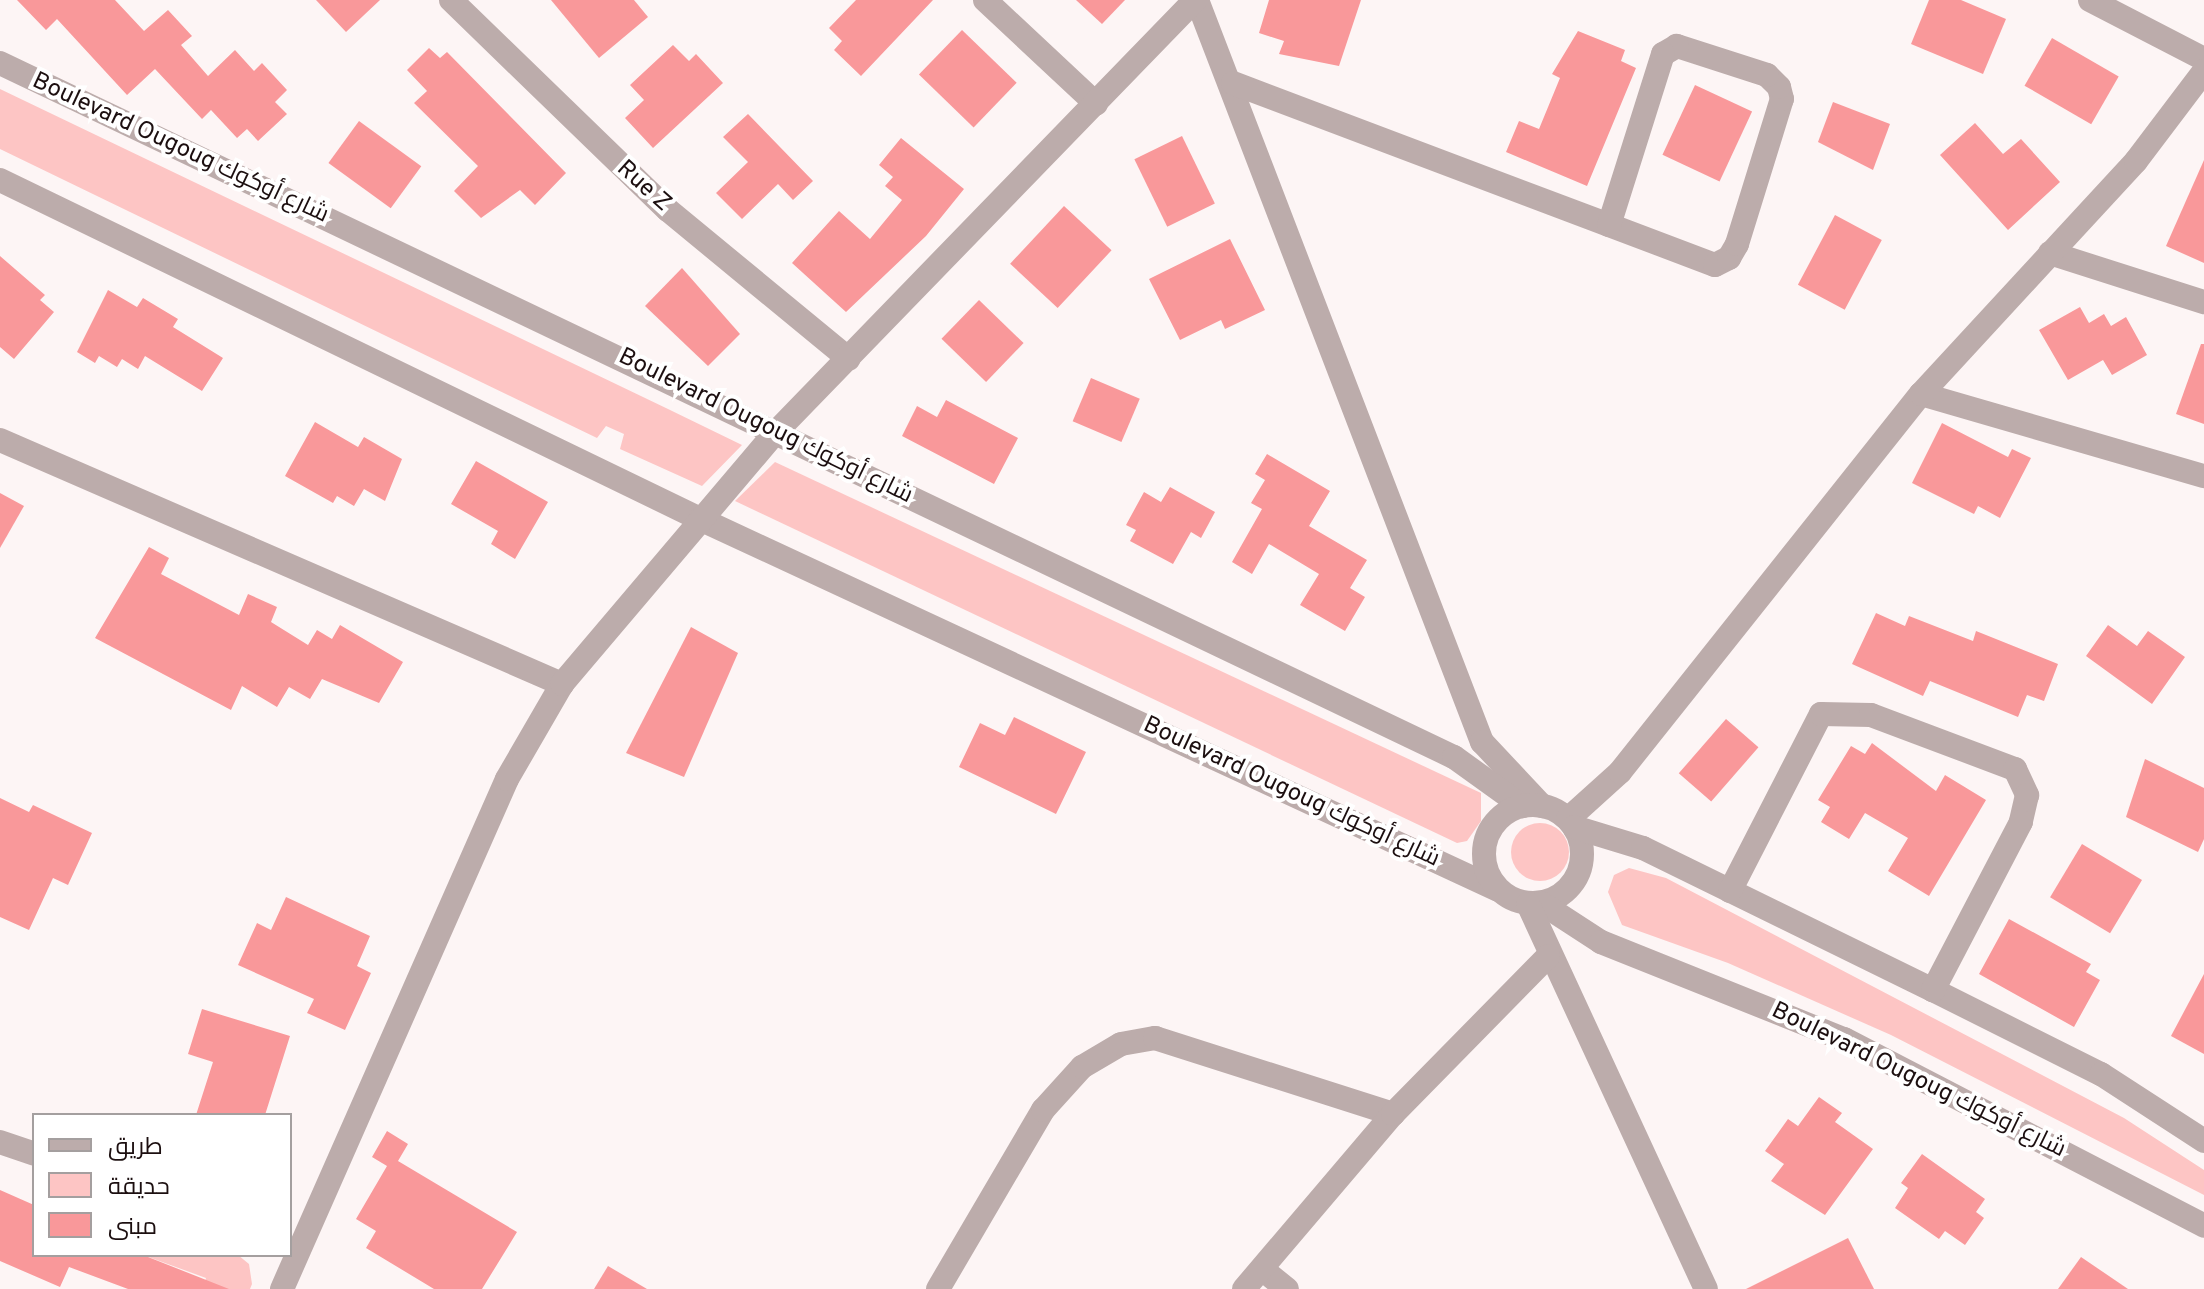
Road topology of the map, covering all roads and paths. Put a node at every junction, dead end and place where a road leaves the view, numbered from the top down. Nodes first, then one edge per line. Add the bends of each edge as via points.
1 (451, 0) edge
2 (985, 0) edge
3 (1196, 0) edge
4 (2090, 0) edge
5 (2204, 59) edge
6 (0, 63) edge
7 (2204, 71) edge
8 (1233, 83) junction
9 (1096, 104) junction
10 (0, 180) edge
11 (1609, 225) junction
12 (2050, 253) junction
13 (2204, 302) edge
14 (849, 359) junction
15 (1921, 394) junction
16 (776, 432) junction
17 (0, 440) edge
18 (2204, 476) edge
19 (700, 519) junction
20 (562, 684) junction
21 (1532, 806) junction
22 (1571, 823) junction
23 (1498, 890) junction
24 (1730, 891) junction
25 (1535, 903) junction
26 (1548, 956) junction
27 (1933, 990) junction
28 (1393, 1114) junction
29 (2204, 1141) edge
30 (0, 1142) edge
31 (32, 1153) edge
32 (2204, 1226) edge
33 (295, 1243) edge
34 (291, 1257) edge
35 (1262, 1269) junction
36 (282, 1289) edge
37 (938, 1289) edge
38 (1244, 1289) edge
39 (1287, 1289) edge
40 (1706, 1289) edge

1 - 14 street, Rue Z via 668,210
2 - 9 street
3 - 8 street
3 - 9 street
4 - 5 street
6 - 16 street, Boulevard Ougoug شارع أوكوك
7 - 12 street via 2136,161
8 - 11 street
8 - 21 street via 1482,742
9 - 14 street
10 - 19 street, Boulevard Ougoug شارع أوكوك
11 - 11 street via 1715,265 1729,258 1782,99 1779,87 1767,75 1677,46 1663,54
12 - 13 street
12 - 15 street
14 - 16 street
15 - 18 street
15 - 22 street via 1620,772
16 - 19 street
16 - 21 street, Boulevard Ougoug شارع أوكوك via 1454,757
17 - 20 street
19 - 20 street
19 - 23 street, Boulevard Ougoug شارع أوكوك
20 - 33 street via 507,779
21 - 22 street
21 - 23 street via 1499,818 1485,840 1485,867
22 - 24 street via 1643,848
22 - 25 street via 1582,850 1578,874 1563,894
23 - 25 street
24 - 27 street
24 - 27 street via 1821,714 1871,715 2015,769 2027,795 2021,822
25 - 26 street
25 - 32 street, Boulevard Ougoug شارع أوكوك via 1601,942 1844,1039
26 - 28 street
26 - 40 street via 1654,1165
27 - 29 street via 2101,1074
28 - 35 street
28 - 37 street via 1155,1038 1121,1044 1082,1067 1043,1110
30 - 31 street
34 - 36 street
35 - 38 street
35 - 39 street

